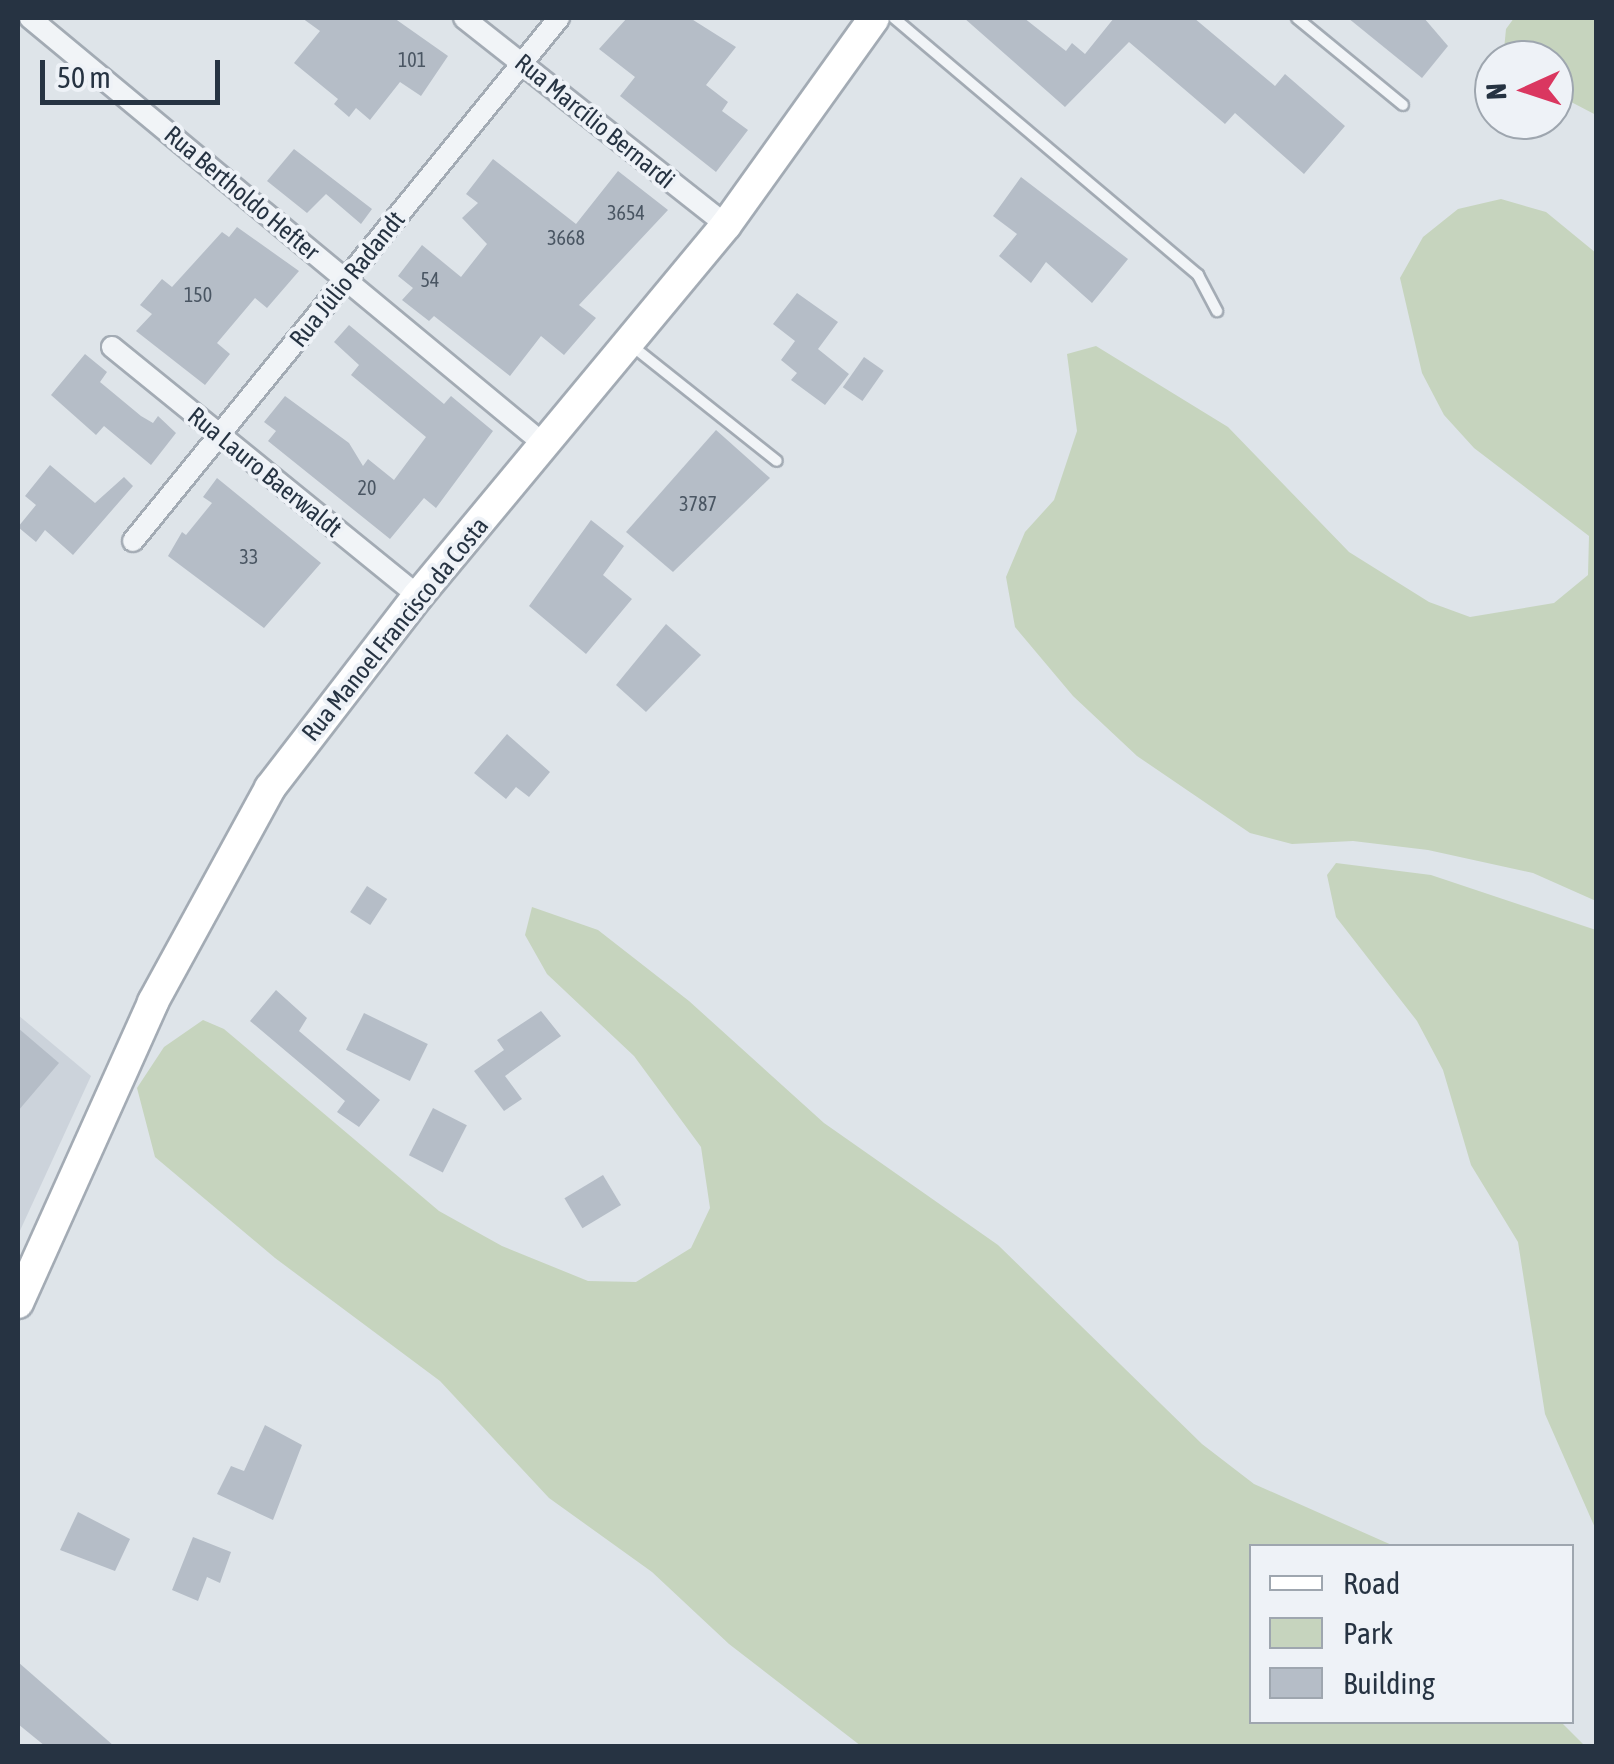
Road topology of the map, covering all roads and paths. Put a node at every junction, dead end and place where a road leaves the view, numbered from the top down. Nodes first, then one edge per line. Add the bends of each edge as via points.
1 (30, 18) edge
2 (464, 18) edge
3 (559, 18) edge
4 (874, 18) edge
5 (894, 18) edge
6 (1297, 18) edge
7 (523, 63) junction
8 (1403, 105) dead end
9 (726, 225) junction
10 (346, 279) junction
11 (1217, 311) dead end
12 (630, 345) junction
13 (112, 347) dead end
14 (220, 435) junction
15 (546, 446) junction
16 (777, 461) dead end
17 (134, 540) dead end
18 (418, 596) junction
19 (18, 1303) edge

1 - 10 street, Rua Bertholdo Hefter
2 - 7 street, Rua Marcílio Bernardi
3 - 7 street, Rua Júlio Radandt
4 - 9 main road, Rua Manoel Francisco da Costa
5 - 11 lane via 1198,275
6 - 8 lane
7 - 9 street, Rua Marcílio Bernardi
7 - 10 street, Rua Júlio Radandt
9 - 12 main road, Rua Manoel Francisco da Costa
10 - 14 street, Rua Júlio Radandt
10 - 15 street, Rua Bertholdo Hefter
12 - 15 main road, Rua Manoel Francisco da Costa
12 - 16 lane
13 - 14 street, Rua Lauro Baerwaldt
14 - 17 street, Rua Júlio Radandt
14 - 18 street, Rua Lauro Baerwaldt
15 - 18 main road, Rua Manoel Francisco da Costa
18 - 19 main road, Rua Manoel Francisco da Costa via 300,746 214,882

